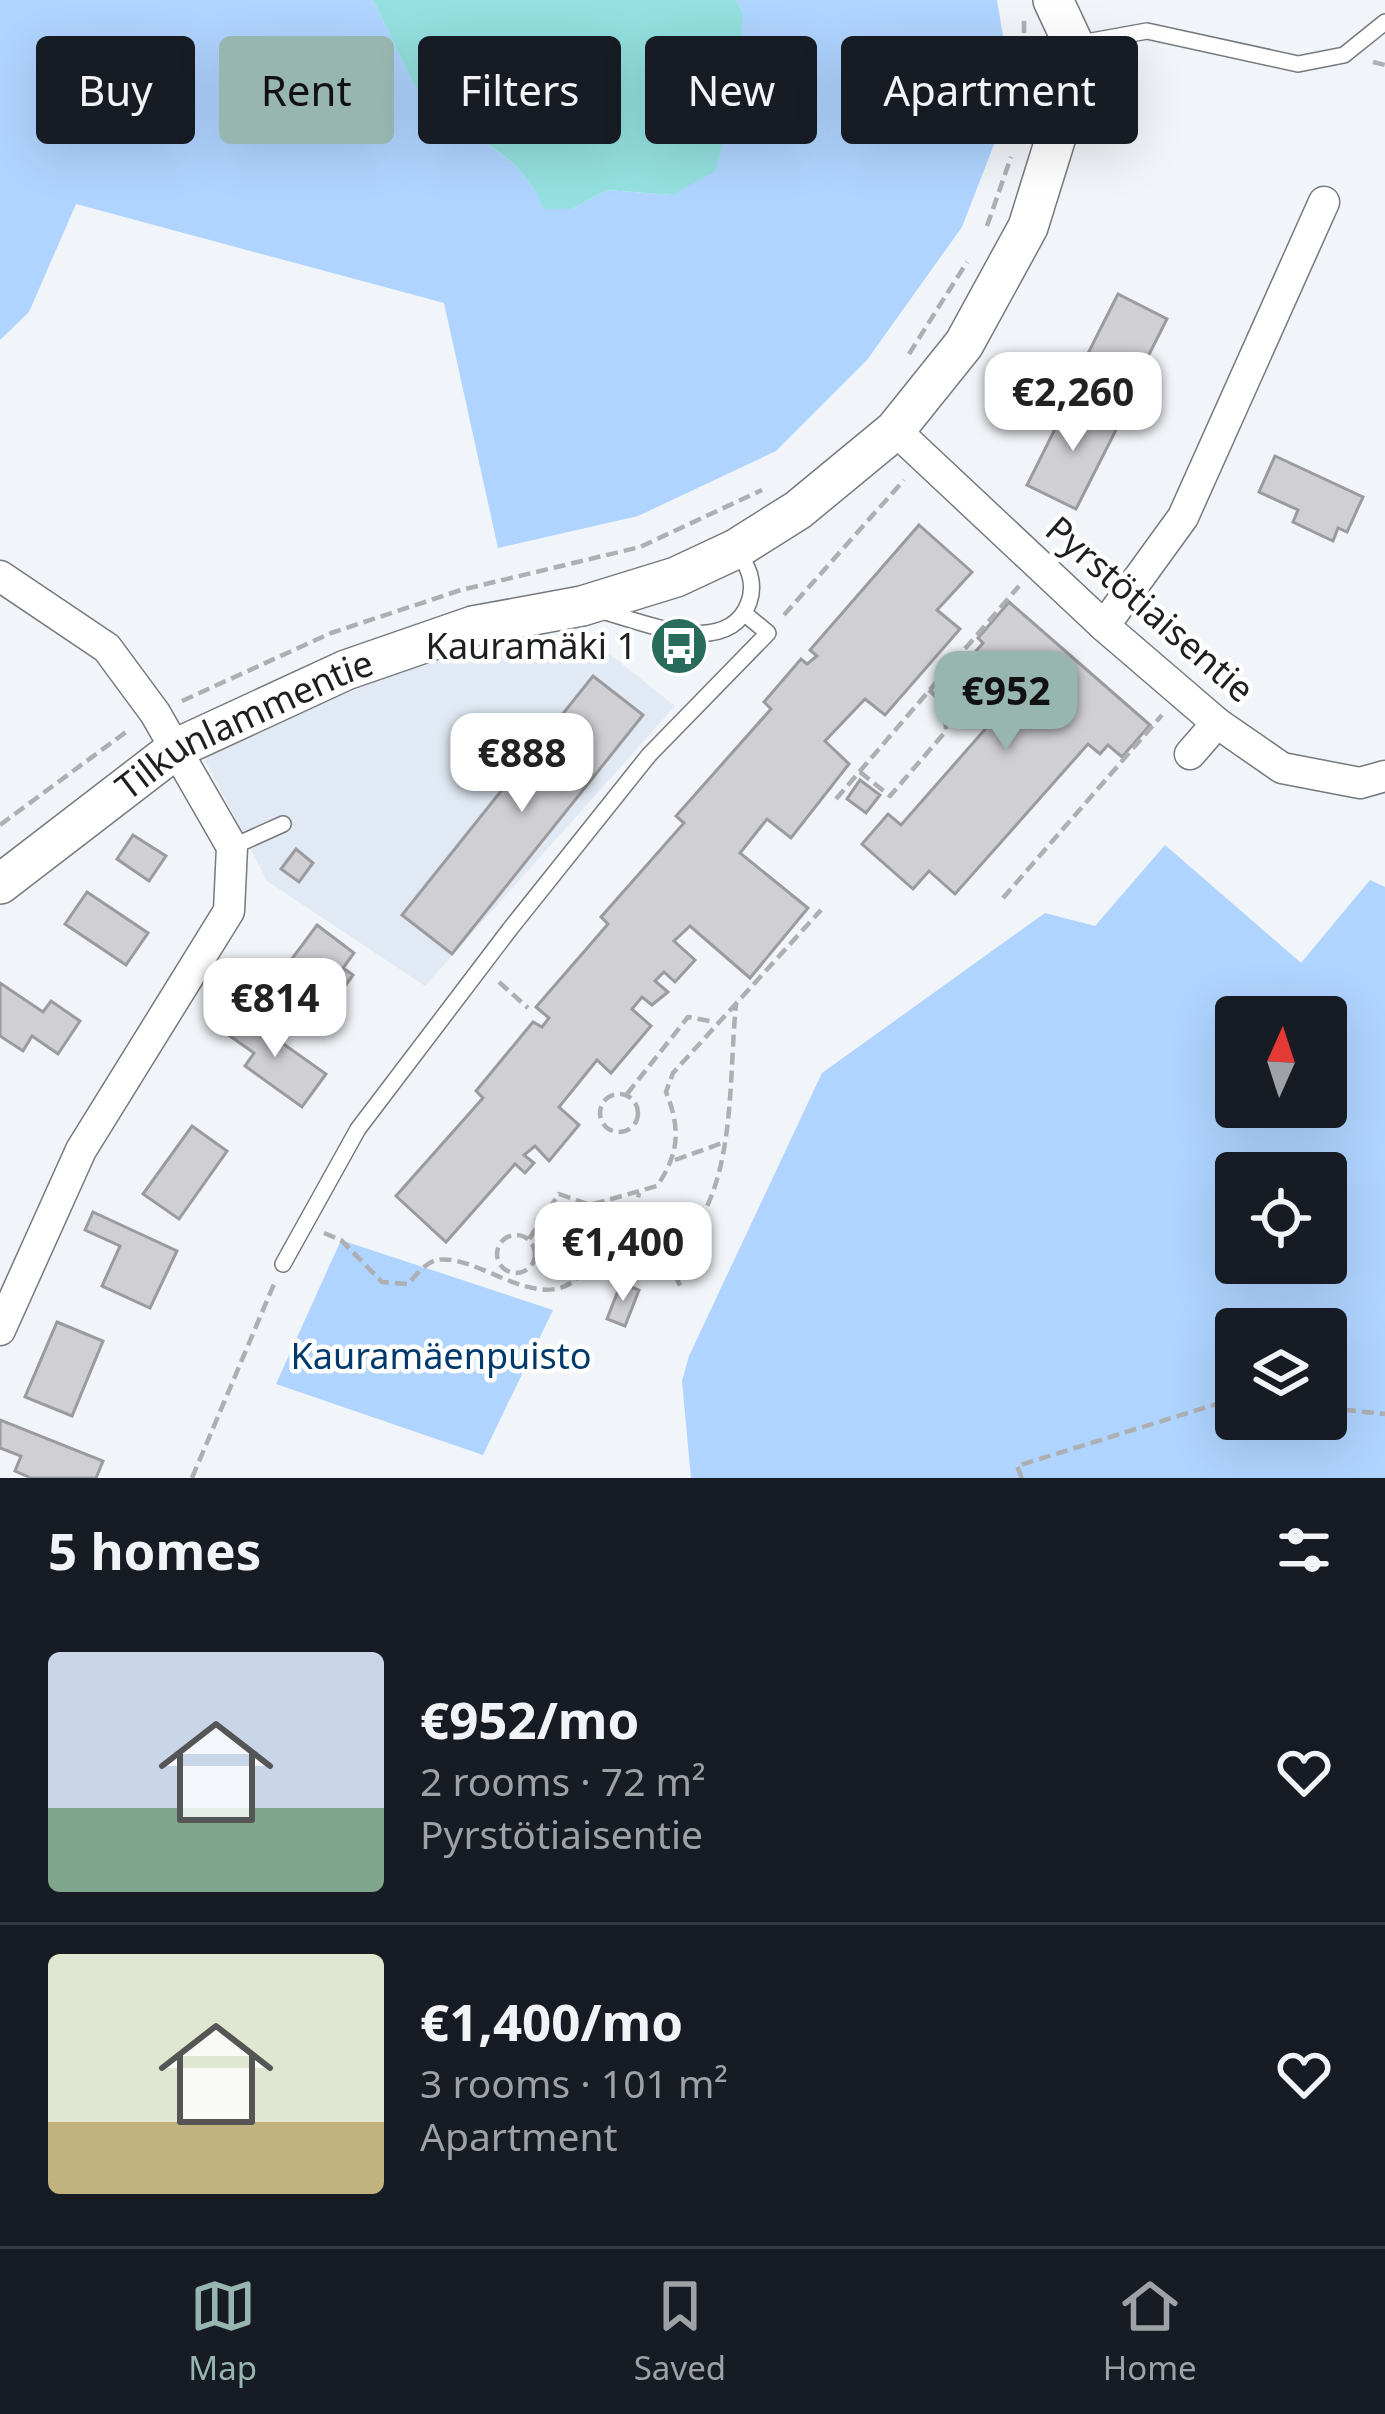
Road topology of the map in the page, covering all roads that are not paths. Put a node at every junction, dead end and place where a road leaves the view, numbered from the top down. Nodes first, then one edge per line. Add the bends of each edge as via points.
1 (1038, 11) edge
2 (1385, 22) edge
3 (1064, 36) edge
4 (1121, 36) edge
5 (1054, 144) edge
6 (1324, 202) dead end
7 (910, 444) junction
8 (736, 549) junction
9 (0, 576) edge
10 (582, 606) junction
11 (745, 614) junction
12 (1104, 626) junction
13 (1217, 723) junction
14 (177, 748) junction
15 (1190, 754) dead end
16 (1385, 776) edge
17 (283, 824) dead end
18 (232, 847) junction
19 (0, 884) edge
20 (283, 1264) road end
21 (0, 1330) edge

1 - 3 street
2 - 4 lane via 1344,55 1298,64 1147,31
5 - 7 street, Tilkunlammentie via 1028,227
6 - 12 street via 1183,517
7 - 8 street, Tilkunlammentie
7 - 12 street, Pyrstötiaisentie
8 - 10 street, Tilkunlammentie
8 - 11 lane via 753,591
9 - 14 street via 107,648
10 - 11 lane via 691,634 726,630
10 - 14 street, Tilkunlammentie via 473,626 346,670
11 - 20 lane via 768,633 649,755 481,967 358,1130
12 - 13 street, Pyrstötiaisentie
13 - 15 street
13 - 16 street, Pyrstötiaisentie via 1282,768 1360,783
14 - 18 street
14 - 19 street, Tilkunlammentie
17 - 18 lane
18 - 21 street via 229,911 81,1150

